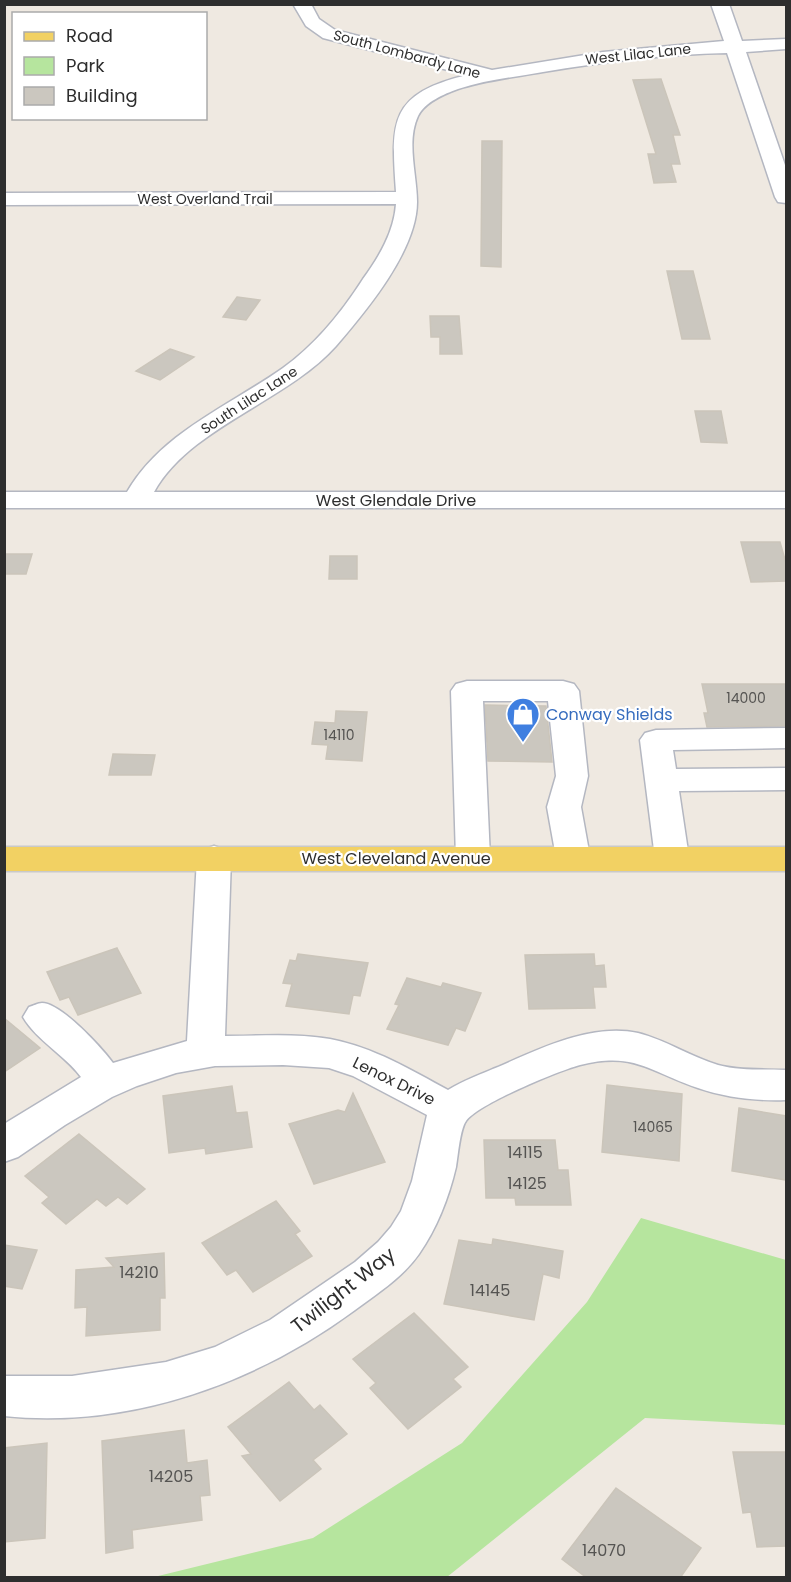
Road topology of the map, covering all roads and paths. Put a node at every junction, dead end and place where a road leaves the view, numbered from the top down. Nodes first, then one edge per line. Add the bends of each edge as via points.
1 (302, 4) edge
2 (720, 4) edge
3 (786, 44) edge
4 (733, 47) junction
5 (490, 76) junction
6 (783, 176) edge
7 (786, 197) edge
8 (406, 198) junction
9 (4, 199) edge
10 (4, 500) edge
11 (136, 500) junction
12 (786, 500) edge
13 (786, 738) edge
14 (786, 779) edge
15 (661, 780) junction
16 (573, 857) junction
17 (214, 858) junction
18 (473, 858) junction
19 (672, 858) junction
20 (4, 859) edge
21 (786, 859) edge
22 (42, 1017) dead end
23 (205, 1052) junction
24 (106, 1082) junction
25 (786, 1085) edge
26 (450, 1109) junction
27 (4, 1146) edge
28 (4, 1396) edge

1 - 5 street, South Lombardy Lane via 312,23 329,34
2 - 4 street
3 - 4 street, West Lilac Lane
4 - 5 street, West Lilac Lane via 637,53
4 - 6 street
5 - 8 street, South Lilac Lane via 437,92 413,108 404,131
6 - 7 street
8 - 9 street, West Overland Trail
8 - 11 street, South Lilac Lane via 405,220 395,245 361,298 317,352 278,384 186,441 164,459 143,484
10 - 11 street, West Glendale Drive
11 - 12 street, West Glendale Drive
13 - 15 street via 656,740
14 - 15 street
15 - 19 street
16 - 18 main road, West Cleveland Avenue
16 - 18 street via 564,807 572,776 563,691 467,691
16 - 19 main road, West Cleveland Avenue
17 - 18 main road, West Cleveland Avenue
17 - 20 main road, West Cleveland Avenue
17 - 23 street
19 - 21 main road, West Cleveland Avenue
22 - 24 street via 88,1059
23 - 24 street, Lenox Drive via 142,1066
23 - 26 street, Lenox Drive via 282,1049 339,1056
24 - 27 street, Lenox Drive via 55,1109
25 - 26 street, Lenox Drive via 756,1085 709,1077 641,1049 612,1046 579,1051 532,1068
26 - 28 street, Twilight Way via 427,1198 404,1242 373,1272 302,1325 252,1353 193,1376 57,1398

